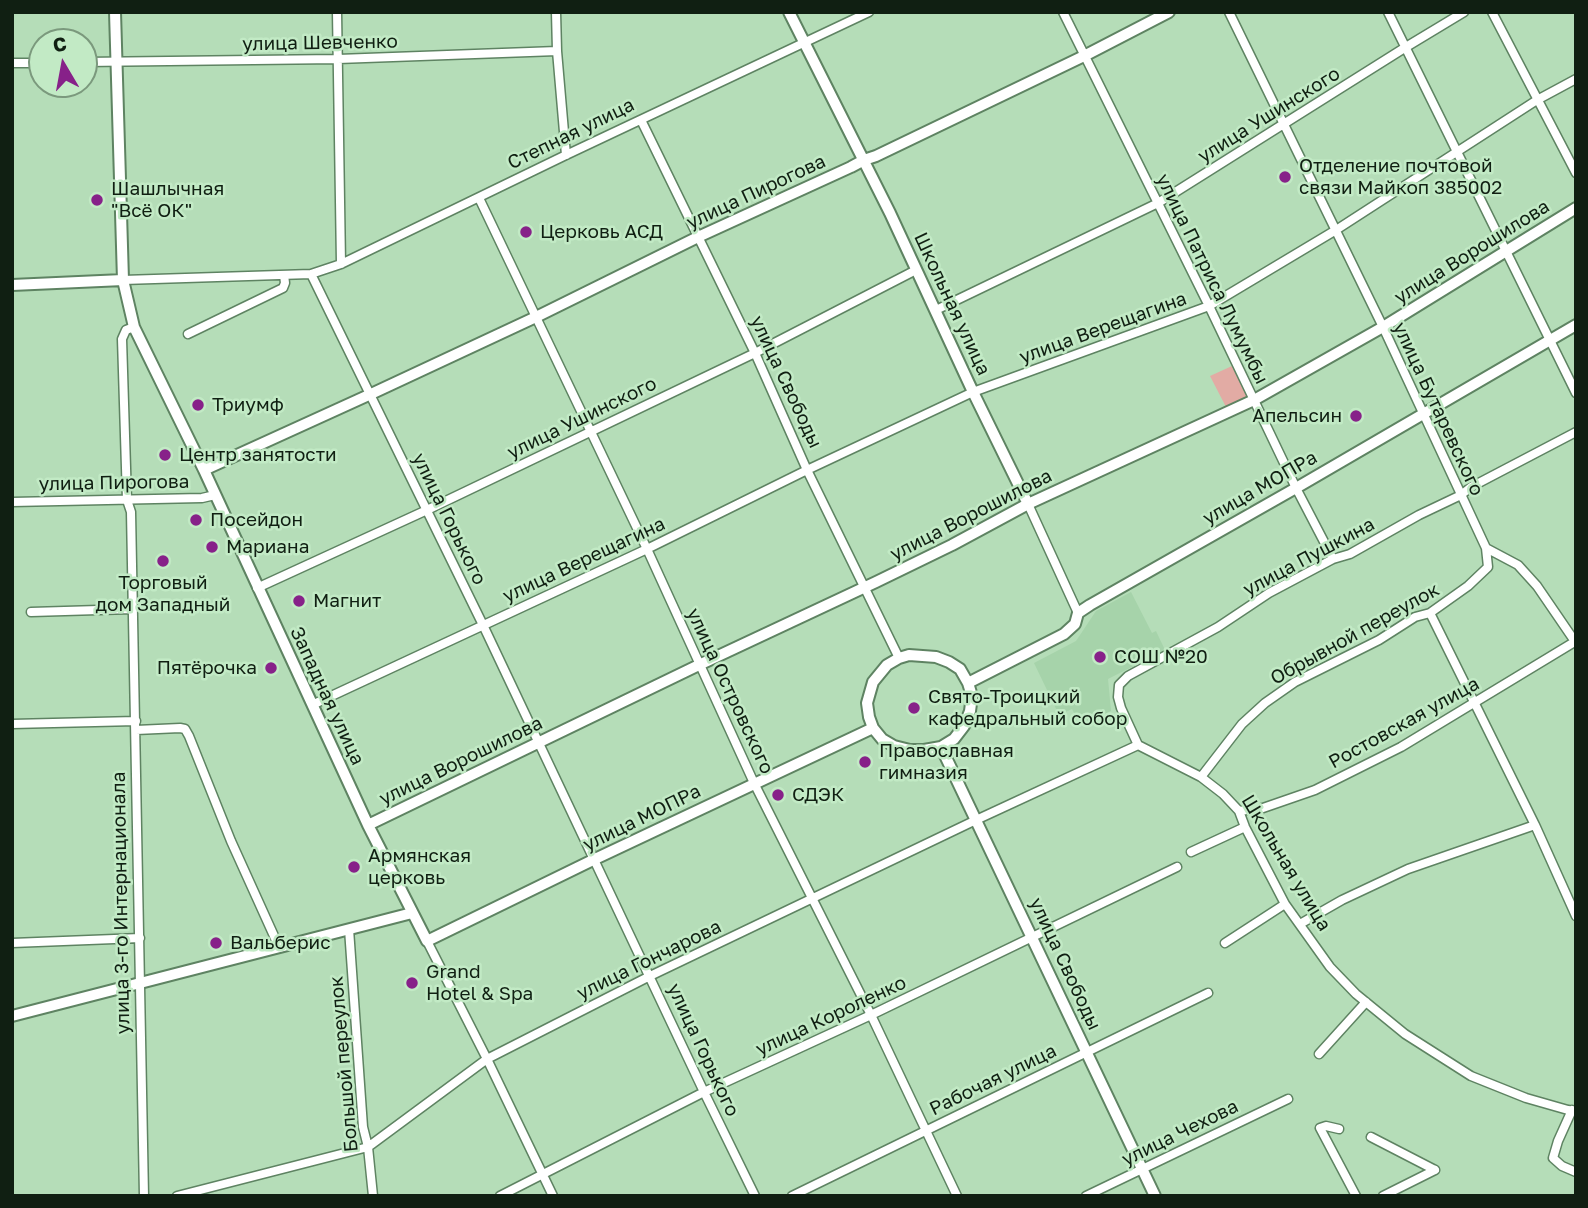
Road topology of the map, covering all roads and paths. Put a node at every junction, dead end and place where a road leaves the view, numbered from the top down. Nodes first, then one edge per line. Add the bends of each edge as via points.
1 (115, 12) edge
2 (337, 12) edge
3 (556, 12) edge
4 (789, 12) edge
5 (869, 12) edge
6 (1063, 12) edge
7 (1169, 12) edge
8 (1230, 12) edge
9 (1388, 12) edge
10 (1464, 12) edge
11 (1492, 12) edge
12 (806, 41) junction
13 (1406, 47) junction
14 (557, 51) junction
15 (1084, 56) junction
16 (338, 59) junction
17 (98, 62) edge
18 (116, 62) junction
19 (1576, 79) edge
20 (1537, 100) junction
21 (641, 120) junction
22 (1285, 124) junction
23 (1457, 152) junction
24 (566, 155) junction
25 (864, 160) junction
26 (1576, 173) edge
27 (479, 198) junction
28 (1158, 203) junction
29 (1576, 208) edge
30 (1336, 230) junction
31 (698, 237) junction
32 (1505, 253) junction
33 (341, 264) junction
34 (916, 270) junction
35 (312, 274) junction
36 (284, 275) junction
37 (123, 280) junction
38 (12, 285) edge
39 (1209, 306) junction
40 (936, 310) junction
41 (536, 317) junction
42 (1576, 325) edge
43 (134, 327) junction
44 (1383, 327) junction
45 (188, 334) dead end
46 (1550, 341) junction
47 (755, 353) junction
48 (973, 392) junction
49 (1576, 393) edge
50 (372, 394) junction
51 (1254, 400) junction
52 (1423, 414) junction
53 (590, 432) junction
54 (1576, 432) edge
55 (204, 470) junction
56 (807, 470) junction
57 (1296, 488) junction
58 (215, 495) junction
59 (1461, 495) junction
60 (127, 500) junction
61 (12, 502) edge
62 (1028, 504) junction
63 (427, 510) junction
64 (1486, 548) junction
65 (647, 549) junction
66 (1333, 559) junction
67 (866, 587) junction
68 (257, 588) junction
69 (132, 609) junction
70 (31, 612) dead end
71 (1078, 613) junction
72 (1430, 613) junction
73 (483, 625) junction
74 (1575, 642) edge
75 (899, 658) junction
76 (701, 664) junction
77 (968, 683) junction
78 (1474, 703) junction
79 (312, 705) junction
80 (12, 724) edge
81 (136, 725) junction
82 (873, 728) junction
83 (539, 743) junction
84 (1138, 745) junction
85 (941, 747) junction
86 (1201, 776) junction
87 (754, 783) junction
88 (1239, 811) junction
89 (976, 820) junction
90 (368, 825) junction
91 (1535, 825) junction
92 (1245, 827) junction
93 (1191, 852) dead end
94 (595, 859) junction
95 (1177, 867) dead end
96 (813, 898) junction
97 (1285, 904) junction
98 (412, 913) junction
99 (1576, 916) edge
100 (1300, 923) junction
101 (349, 929) junction
102 (1033, 937) junction
103 (140, 938) junction
104 (427, 941) junction
105 (12, 943) edge
106 (1225, 943) dead end
107 (279, 947) junction
108 (650, 976) junction
109 (141, 983) junction
110 (1208, 993) dead end
111 (1366, 1002) junction
112 (871, 1015) junction
113 (12, 1016) edge
114 (1087, 1052) junction
115 (1319, 1054) dead end
116 (487, 1059) junction
117 (704, 1092) junction
118 (1288, 1099) dead end
119 (1574, 1110) edge
120 (1339, 1129) dead end
121 (926, 1130) junction
122 (1371, 1137) dead end
123 (368, 1147) junction
124 (1143, 1169) junction
125 (1576, 1172) edge
126 (543, 1175) junction
127 (145, 1196) edge
128 (177, 1196) edge
129 (373, 1196) edge
130 (500, 1196) edge
131 (553, 1196) edge
132 (755, 1196) edge
133 (792, 1196) edge
134 (957, 1196) edge
135 (1086, 1196) edge
136 (1156, 1196) edge
137 (1356, 1196) edge
138 (1383, 1196) edge

1 - 18 main road
2 - 16 street
3 - 14 street
4 - 12 main road, Школьная улица
5 - 12 street, Степная улица
6 - 15 street, улица Патриса Лумумбы
7 - 15 main road, улица Пирогова
8 - 22 street, улица Бутаревского
9 - 13 street
10 - 13 street, улица Ушинского
11 - 20 street
12 - 21 street, Степная улица
12 - 25 main road, Школьная улица
13 - 22 street, улица Ушинского
13 - 23 street
14 - 16 street, улица Шевченко
14 - 24 street
15 - 25 main road, улица Пирогова
15 - 28 street, улица Патриса Лумумбы
16 - 18 street, улица Шевченко
16 - 33 street
17 - 18 street, улица Шевченко
18 - 37 main road
19 - 20 street, улица Верещагина
20 - 23 street, улица Верещагина
20 - 26 street
21 - 24 street, Степная улица
21 - 31 street, улица Свободы
22 - 28 street, улица Ушинского
22 - 30 street, улица Бутаревского
23 - 30 street, улица Верещагина
23 - 32 street
24 - 27 street, Степная улица
25 - 31 main road, улица Пирогова
25 - 34 main road, Школьная улица
27 - 33 street, Степная улица
27 - 41 street, улица Островского
28 - 39 street, улица Патриса Лумумбы
28 - 40 street, улица Ушинского
29 - 32 main road, улица Ворошилова
30 - 39 street, улица Верещагина
30 - 44 street, улица Бутаревского
31 - 41 main road, улица Пирогова
31 - 47 street, улица Свободы
32 - 44 main road, улица Ворошилова
32 - 46 street
33 - 35 street, Степная улица
34 - 40 main road, Школьная улица
34 - 47 street, улица Ушинского
35 - 36 street, Степная улица
35 - 50 street, улица Горького
36 - 37 street, Степная улица
36 - 45 street via 283,288
37 - 38 main road, Степная улица
37 - 43 main road, Западная улица
39 - 48 street, улица Верещагина
39 - 51 street, улица Патриса Лумумбы
40 - 48 main road, Школьная улица
41 - 50 main road, улица Пирогова
41 - 53 street, улица Островского
42 - 46 main road, улица МОПРа
43 - 55 main road, Западная улица
43 - 60 street, улица 3-го Интернационала via 126,330 122,339
44 - 51 main road, улица Ворошилова
44 - 52 street, улица Бутаревского
46 - 49 street
46 - 52 main road, улица МОПРа
47 - 53 street, улица Ушинского
47 - 56 street, улица Свободы
48 - 56 street, улица Верещагина
48 - 62 main road, Школьная улица
50 - 55 main road, улица Пирогова
50 - 63 street, улица Горького
51 - 57 street, улица Патриса Лумумбы
51 - 62 main road, улица Ворошилова
52 - 57 main road, улица МОПРа
52 - 59 street, улица Бутаревского
53 - 63 street, улица Ушинского
53 - 65 street, улица Островского
54 - 59 street, улица Пушкина
55 - 58 main road, Западная улица
56 - 65 street, улица Верещагина
56 - 67 street, улица Свободы
57 - 66 street, улица Патриса Лумумбы
57 - 71 main road, улица МОПРа
58 - 60 street, улица Пирогова
58 - 68 main road, Западная улица
59 - 64 street, улица Бутаревского
59 - 66 street, улица Пушкина
60 - 61 street, улица Пирогова
60 - 69 street, улица 3-го Интернационала
62 - 67 main road, улица Ворошилова
62 - 71 street, Школьная улица
63 - 68 street, улица Ушинского
63 - 73 street, улица Горького
64 - 72 street, Обрывной переулок via 1488,567
64 - 74 street via 1518,565
65 - 73 street, улица Верещагина
65 - 76 street, улица Островского
66 - 84 street, улица Пушкина via 1128,676 1119,685 1118,697
67 - 75 street, улица Свободы
67 - 76 main road, улица Ворошилова
68 - 79 main road, Западная улица
69 - 70 street
69 - 81 street, улица 3-го Интернационала
71 - 77 main road, улица МОПРа via 1075,624 1064,634
72 - 78 street
72 - 86 street, Обрывной переулок via 1295,682 1265,703
73 - 79 street, улица Верещагина
73 - 83 street, улица Горького
74 - 78 street, Ростовская улица
75 - 77 main road via 936,657 960,669
75 - 82 main road via 879,674 870,691 867,704
76 - 83 main road, улица Ворошилова
76 - 87 street, улица Островского
77 - 85 main road via 972,696 964,726
78 - 88 street, Ростовская улица via 1401,747 1315,790 1263,808
78 - 91 street
79 - 90 main road, Западная улица
80 - 81 street
81 - 103 street, улица 3-го Интернационала
81 - 107 street via 185,729
82 - 85 main road via 894,746 910,750
82 - 87 main road, улица МОПРа
83 - 90 main road, улица Ворошилова
83 - 94 street, улица Горького
84 - 86 street, Школьная улица
84 - 89 street, улица Гончарова
85 - 89 main road, улица Свободы
86 - 88 street, Школьная улица
87 - 94 main road, улица МОПРа
87 - 96 street, улица Островского
88 - 92 street, Школьная улица
89 - 96 street, улица Гончарова
89 - 102 main road, улица Свободы
90 - 98 main road, Западная улица
91 - 99 street
91 - 100 street via 1399,873
92 - 93 street
92 - 97 street, Школьная улица
94 - 104 main road, улица МОПРа
94 - 108 street, улица Горького
95 - 102 street, улица Короленко
96 - 108 street, улица Гончарова
96 - 112 street, улица Островского
97 - 100 street, Школьная улица
97 - 106 street
98 - 101 main road
98 - 104 main road, Западная улица
100 - 111 street, Школьная улица via 1330,967
101 - 107 main road
101 - 123 street, Большой переулок
102 - 112 street, улица Короленко
102 - 114 main road, улица Свободы
103 - 105 street
103 - 109 street, улица 3-го Интернационала
104 - 116 street, Западная улица
107 - 109 main road
108 - 116 street, улица Гончарова
108 - 117 street, улица Горького
109 - 113 main road
109 - 127 street, улица 3-го Интернационала
110 - 114 street, Рабочая улица
111 - 115 street
111 - 119 street, Школьная улица via 1405,1034 1471,1076 1526,1098
112 - 117 street, улица Короленко
112 - 121 street, улица Островского
114 - 121 street, Рабочая улица
114 - 124 main road, улица Свободы
116 - 123 street, улица Гончарова
116 - 126 street, Западная улица
117 - 126 street, улица Короленко
117 - 132 street, улица Горького
118 - 124 street, улица Чехова
119 - 125 street via 1553,1158
120 - 137 street via 1320,1128
121 - 133 street, Рабочая улица
121 - 134 street, улица Островского
122 - 138 street via 1435,1170
123 - 128 street, улица Гончарова
123 - 129 street, Большой переулок
124 - 135 street, улица Чехова
124 - 136 main road, улица Свободы
126 - 130 street, улица Короленко
126 - 131 street, Западная улица

